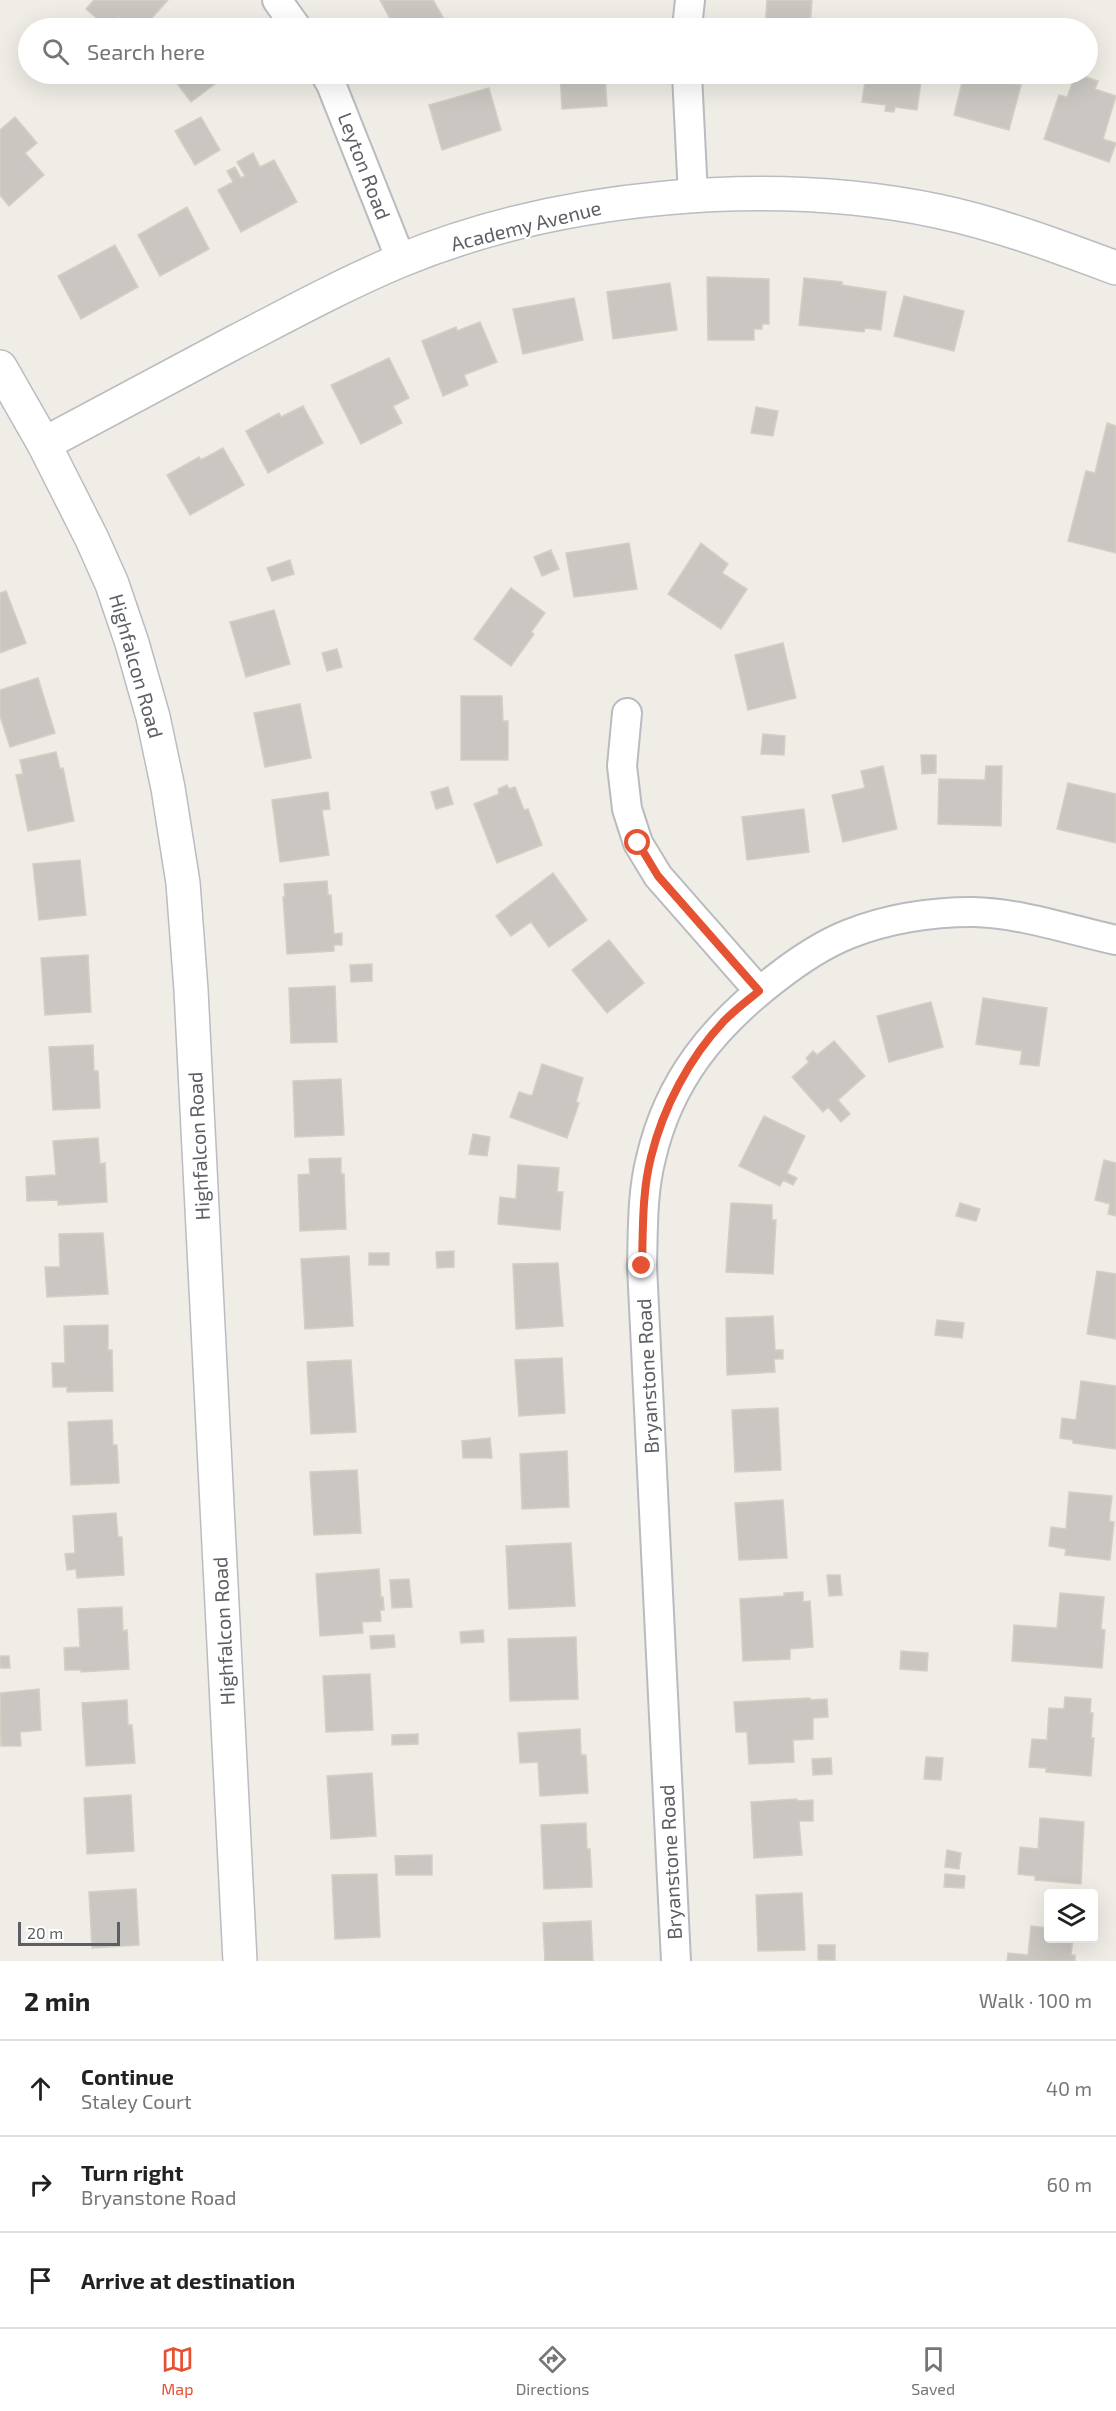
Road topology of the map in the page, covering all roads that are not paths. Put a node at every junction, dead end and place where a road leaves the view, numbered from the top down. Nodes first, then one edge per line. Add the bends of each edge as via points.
1 (277, 0) edge
2 (690, 0) edge
3 (290, 18) edge
4 (688, 18) edge
5 (332, 84) edge
6 (687, 84) edge
7 (693, 196) junction
8 (401, 260) junction
9 (1116, 268) edge
10 (0, 367) edge
11 (44, 444) junction
12 (627, 713) dead end
13 (1116, 940) edge
14 (759, 991) junction
15 (240, 1961) edge
16 (676, 1961) edge

1 - 3 street
2 - 4 street
5 - 8 street, Leyton Road
6 - 7 street
7 - 8 street, Academy Avenue via 580,209 482,232
7 - 9 street, Academy Avenue via 778,194 936,211 1020,232
8 - 11 street, Academy Avenue via 332,291
10 - 11 street, Highfalcon Road
11 - 15 street, Highfalcon Road via 112,584 132,643 153,717 183,883
12 - 14 street via 622,765 627,809 638,843 658,876
13 - 14 street, Bryanstone Road via 976,912 934,914 849,934 804,956
14 - 16 street, Bryanstone Road via 724,1021 696,1056 679,1086 651,1158 645,1198 642,1266

